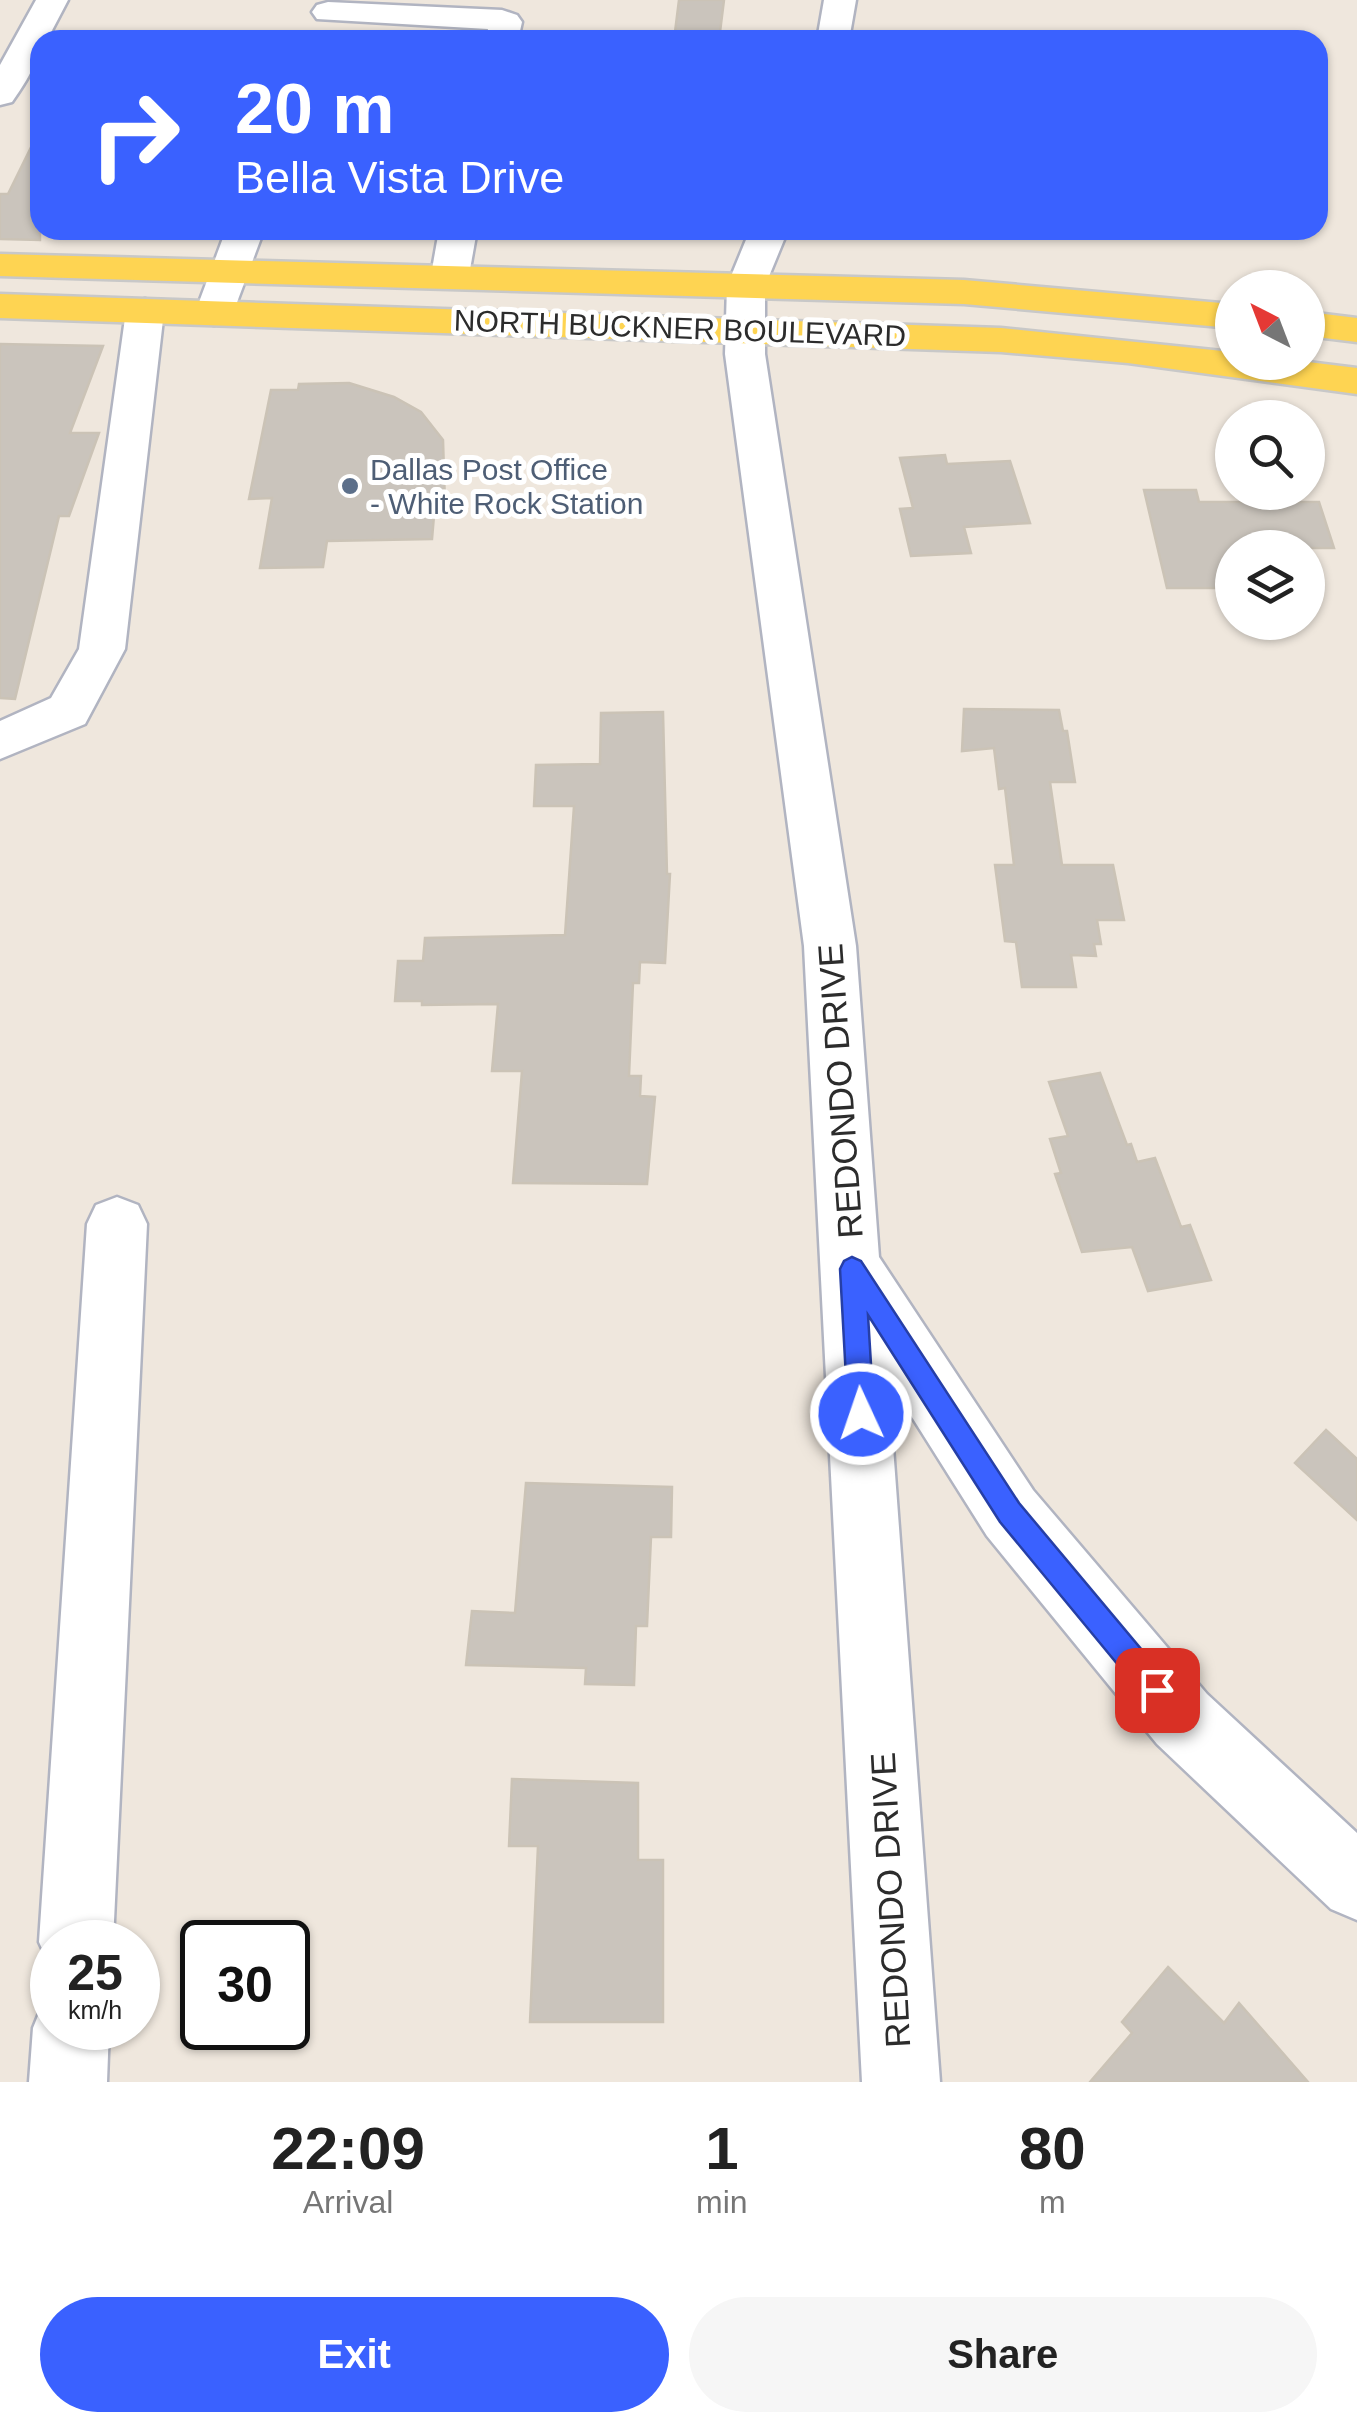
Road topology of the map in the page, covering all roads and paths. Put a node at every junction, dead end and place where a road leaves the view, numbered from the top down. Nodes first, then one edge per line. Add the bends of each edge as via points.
1 (52, 0) edge
2 (840, 0) edge
3 (326, 17) edge
4 (36, 30) edge
5 (504, 30) edge
6 (835, 30) edge
7 (30, 41) edge
8 (0, 96) edge
9 (240, 240) edge
10 (456, 240) edge
11 (765, 240) edge
12 (0, 264) edge
13 (230, 269) junction
14 (450, 274) junction
15 (746, 286) junction
16 (0, 306) edge
17 (144, 310) junction
18 (214, 313) junction
19 (1215, 314) edge
20 (1325, 326) edge
21 (746, 329) junction
22 (1357, 330) edge
23 (1357, 381) edge
24 (0, 741) edge
25 (117, 1224) dead end
26 (852, 1269) junction
27 (1357, 1883) edge
28 (77, 1920) edge
29 (70, 2050) edge
30 (68, 2082) edge
31 (901, 2082) edge

1 - 4 street
2 - 6 street
3 - 5 street via 502,20
7 - 8 street
9 - 13 street
10 - 14 street
11 - 15 street, REDONDO DRIVE
12 - 13 main road, NORTH BUCKNER BOULEVARD
13 - 14 main road, NORTH BUCKNER BOULEVARD
13 - 18 street
14 - 15 main road, NORTH BUCKNER BOULEVARD
15 - 19 main road, NORTH BUCKNER BOULEVARD via 964,292
15 - 21 street, REDONDO DRIVE
16 - 17 main road, NORTH BUCKNER BOULEVARD
17 - 18 main road, NORTH BUCKNER BOULEVARD
17 - 24 street via 102,649 68,711
18 - 21 main road, NORTH BUCKNER BOULEVARD
20 - 22 main road
21 - 23 main road, NORTH BUCKNER BOULEVARD via 1020,341
21 - 26 street, REDONDO DRIVE via 830,946
25 - 28 street
26 - 27 street via 1010,1512 1182,1719
26 - 31 street, REDONDO DRIVE
29 - 30 street

